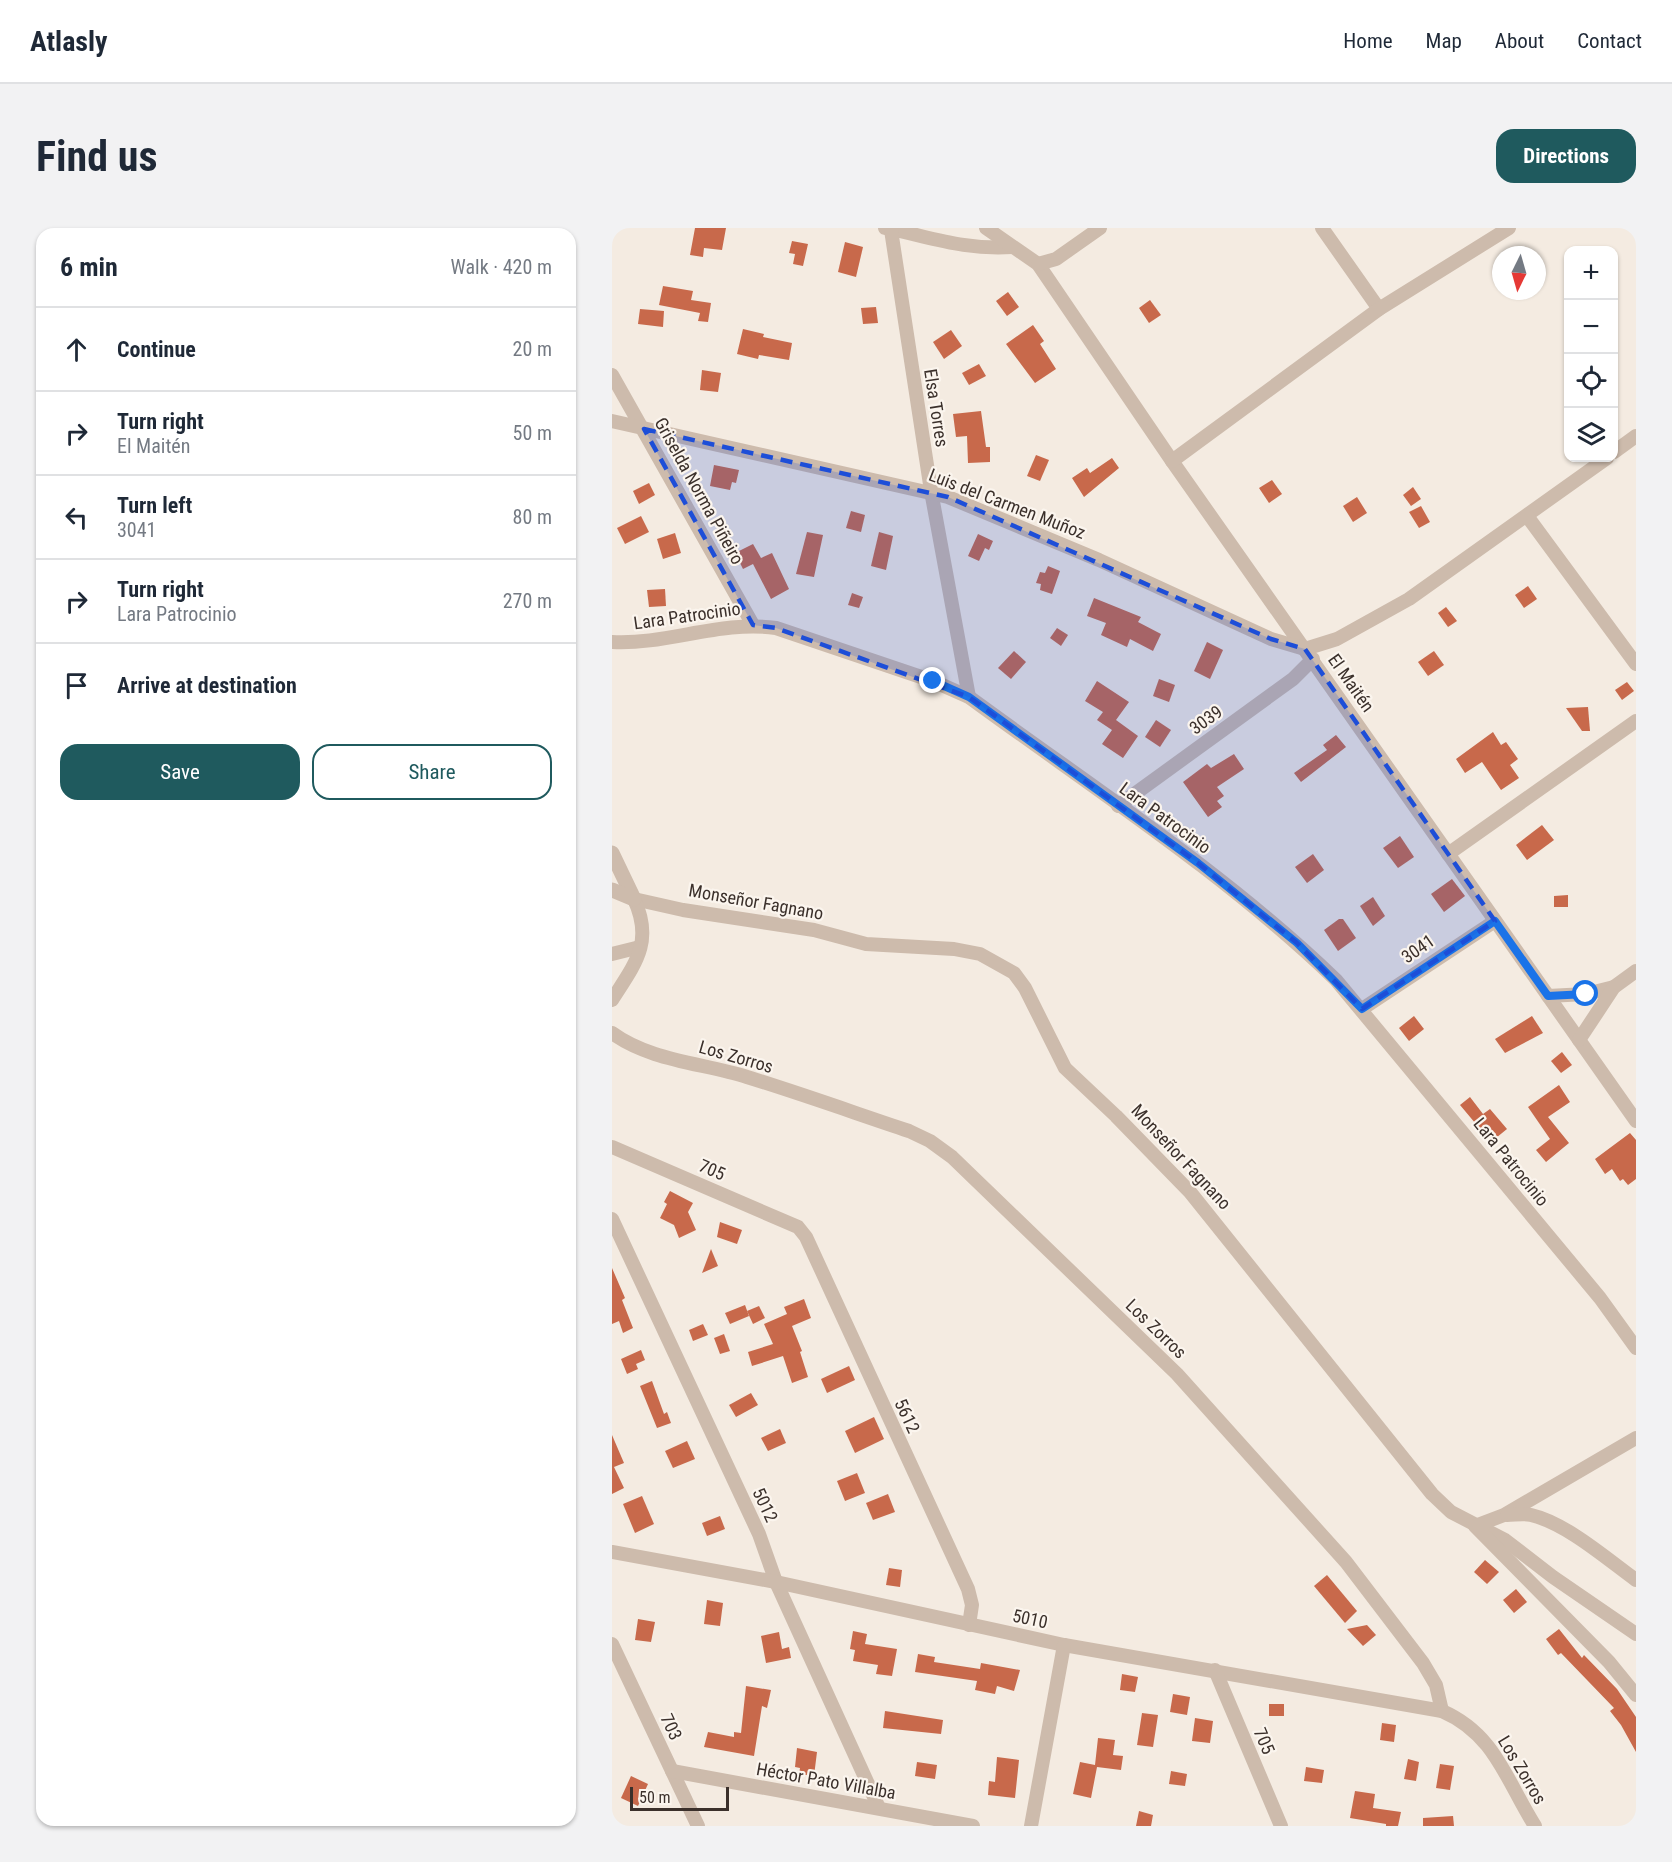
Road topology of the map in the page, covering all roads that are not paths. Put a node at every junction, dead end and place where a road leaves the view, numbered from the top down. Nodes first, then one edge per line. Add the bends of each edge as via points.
1 (986, 228) edge
2 (1100, 228) edge
3 (1322, 228) edge
4 (1509, 228) edge
5 (887, 229) edge
6 (1012, 247) junction
7 (1038, 264) junction
8 (1379, 309) junction
9 (612, 375) edge
10 (612, 421) edge
11 (644, 429) junction
12 (1636, 436) edge
13 (1618, 449) edge
14 (1172, 460) junction
15 (1601, 462) edge
16 (931, 491) junction
17 (1527, 516) junction
18 (753, 625) junction
19 (612, 642) edge
20 (1309, 654) junction
21 (1636, 664) edge
22 (969, 697) junction
23 (1636, 721) edge
24 (1118, 806) junction
25 (612, 853) edge
26 (1448, 854) junction
27 (612, 890) edge
28 (634, 899) junction
29 (1495, 921) junction
30 (640, 948) junction
31 (612, 954) edge
32 (1636, 971) edge
33 (1614, 987) junction
34 (1548, 996) junction
35 (612, 1000) edge
36 (1362, 1009) junction
37 (612, 1033) edge
38 (1579, 1040) junction
39 (1636, 1121) edge
40 (612, 1147) edge
41 (612, 1219) edge
42 (798, 1227) joint
43 (1636, 1348) edge
44 (1636, 1438) edge
45 (1504, 1515) junction
46 (1475, 1526) junction
47 (612, 1552) edge
48 (1636, 1580) edge
49 (776, 1582) junction
50 (969, 1624) junction
51 (1636, 1634) edge
52 (612, 1644) edge
53 (1064, 1645) junction
54 (1215, 1670) junction
55 (1631, 1681) edge
56 (1636, 1695) edge
57 (1442, 1711) junction
58 (672, 1771) junction
59 (879, 1808) junction
60 (698, 1826) edge
61 (973, 1826) edge
62 (1030, 1826) edge
63 (1281, 1826) edge
64 (1535, 1826) edge

1 - 6 street
2 - 7 street via 1056,259
3 - 8 street
4 - 8 street
5 - 6 street via 959,246
5 - 16 street, Elsa Torres
6 - 7 street
7 - 14 street, El Maitén
8 - 14 street
9 - 11 street, Griselda Norma Piñeiro
10 - 11 street, Luis del Carmen Muñoz
11 - 16 street, Luis del Carmen Muñoz
11 - 18 street, Griselda Norma Piñeiro
12 - 13 street
14 - 20 street, El Maitén
15 - 17 street
16 - 20 street, Luis del Carmen Muñoz via 1099,560
16 - 22 street, Elsa Torres
17 - 20 street via 1409,599
17 - 21 street
18 - 19 street, Lara Patrocinio via 656,641
18 - 22 street, Lara Patrocinio via 776,628
20 - 24 street, 3039 via 1293,679
20 - 26 street, El Maitén
22 - 24 street, Lara Patrocinio
23 - 26 street
24 - 36 street, Lara Patrocinio via 1198,863 1297,943
25 - 28 street
26 - 29 street, El Maitén
27 - 28 street, Monseñor Fagnano
28 - 30 street via 644,928
28 - 46 street, Monseñor Fagnano via 814,930 866,944 980,954 1014,973 1065,1068 1190,1192 1419,1479 1450,1512
29 - 34 street, El Maitén
29 - 36 street, 3041
30 - 31 street
30 - 35 street
32 - 33 street
33 - 34 street via 1586,994
33 - 38 street
34 - 38 street, El Maitén
36 - 43 street, Lara Patrocinio via 1600,1298
37 - 57 street, Los Zorros via 649,1052 746,1077 909,1131 952,1157 1177,1374 1346,1562 1423,1663 1436,1685
38 - 39 street, El Maitén
40 - 42 street, 705
41 - 49 street, 5012 via 759,1534
42 - 50 street, 5612 via 806,1237 968,1590 972,1605
44 - 45 street
45 - 46 street
45 - 48 street via 1528,1514 1542,1519 1582,1541
46 - 51 street, Monseñor Fagnano via 1505,1540
46 - 55 street
47 - 49 street, 5010
49 - 50 street, 5010
49 - 59 street, 5012
50 - 53 street, 5010
52 - 58 street, 703
53 - 54 street, 5010
53 - 62 street
54 - 57 street, 5010
54 - 63 street, 705
55 - 56 street
57 - 64 street, Los Zorros via 1476,1730
58 - 59 street, Héctor Pato Villalba
58 - 60 street, 703
59 - 61 street, Héctor Pato Villalba

